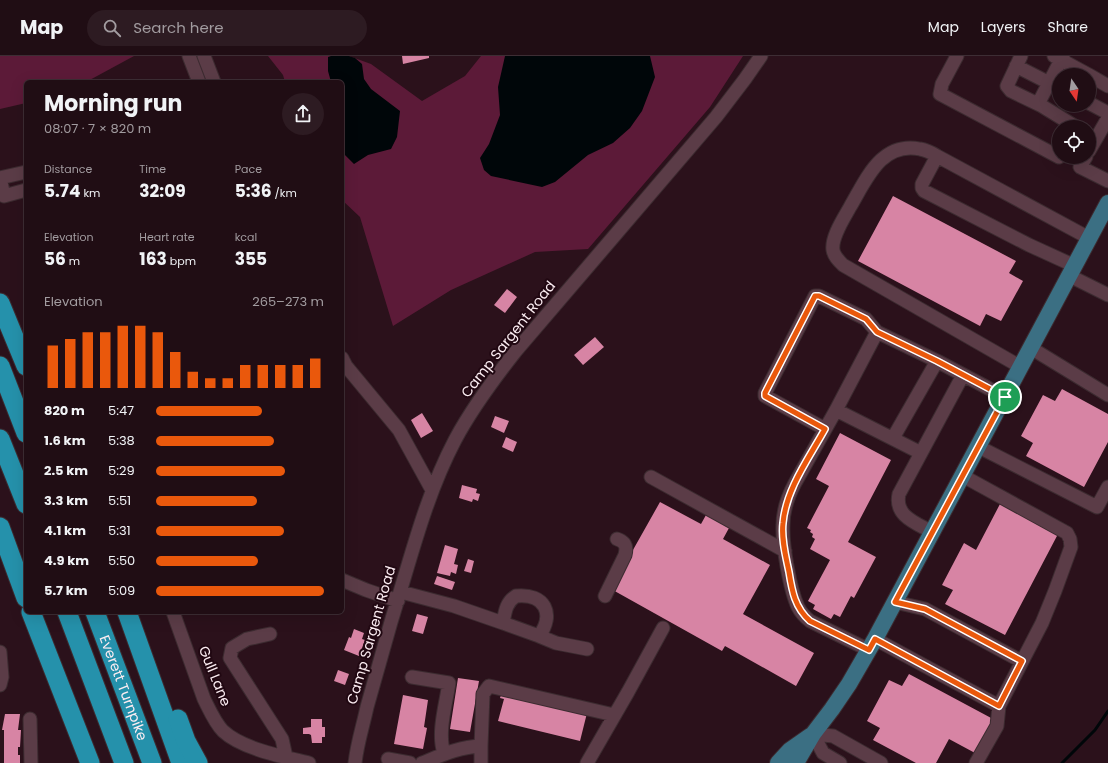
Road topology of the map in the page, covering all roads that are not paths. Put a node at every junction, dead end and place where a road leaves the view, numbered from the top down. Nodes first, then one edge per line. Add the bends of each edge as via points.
1 (189, 56) edge
2 (204, 56) edge
3 (761, 56) edge
4 (957, 56) edge
5 (1059, 57) edge
6 (1018, 61) edge
7 (1057, 68) edge
8 (1077, 68) edge
9 (1096, 79) edge
10 (197, 80) edge
11 (213, 80) edge
12 (1052, 84) edge
13 (1108, 86) edge
14 (1052, 87) edge
15 (1038, 104) junction
16 (1096, 107) edge
17 (1108, 113) edge
18 (1108, 118) edge
19 (1064, 120) edge
20 (1096, 133) edge
21 (1052, 153) edge
22 (937, 156) junction
23 (1086, 164) edge
24 (24, 172) edge
25 (0, 178) edge
26 (1108, 181) edge
27 (24, 191) edge
28 (1108, 203) edge
29 (1090, 238) junction
30 (1072, 271) junction
31 (1108, 295) edge
32 (0, 303) edge
33 (877, 332) junction
34 (1031, 348) junction
35 (24, 361) edge
36 (937, 361) junction
37 (344, 362) edge
38 (0, 366) edge
39 (1021, 367) junction
40 (963, 375) junction
41 (1108, 395) edge
42 (1005, 397) junction
43 (836, 410) junction
44 (24, 428) edge
45 (825, 429) junction
46 (893, 438) junction
47 (0, 439) edge
48 (979, 447) junction
49 (921, 453) junction
50 (963, 476) junction
51 (651, 477) dead end
52 (1108, 487) edge
53 (432, 490) junction
54 (24, 499) edge
55 (0, 528) edge
56 (932, 532) junction
57 (617, 539) dead end
58 (785, 551) junction
59 (344, 581) edge
60 (24, 593) edge
61 (399, 596) junction
62 (605, 596) dead end
63 (895, 602) junction
64 (32, 614) edge
65 (68, 614) edge
66 (96, 614) edge
67 (128, 614) edge
68 (174, 614) edge
69 (504, 623) junction
70 (663, 628) dead end
71 (270, 634) dead end
72 (539, 636) junction
73 (872, 645) junction
74 (587, 649) dead end
75 (0, 652) edge
76 (143, 655) junction
77 (1022, 661) junction
78 (412, 677) dead end
79 (0, 685) edge
80 (999, 706) junction
81 (614, 715) junction
82 (30, 719) dead end
83 (813, 734) junction
84 (481, 746) junction
85 (444, 753) junction
86 (286, 757) junction
87 (388, 759) dead end
88 (31, 763) edge
89 (90, 763) edge
90 (124, 763) edge
91 (152, 763) edge
92 (180, 763) edge
93 (198, 763) edge
94 (309, 763) edge
95 (355, 763) edge
96 (410, 763) edge
97 (422, 763) edge
98 (481, 763) edge
99 (587, 763) edge
100 (778, 763) edge
101 (796, 763) edge
102 (840, 763) edge
103 (881, 763) edge
104 (976, 763) edge

1 - 10 street
2 - 11 street
3 - 53 street, Camp Sargent Road via 716,117 492,380 454,440
4 - 21 street via 942,84 940,94
5 - 7 street
5 - 8 street
6 - 12 street
6 - 15 street via 1007,86
9 - 13 street
14 - 15 street
15 - 19 street
16 - 17 street
18 - 20 street
22 - 29 street
22 - 30 street via 922,184 924,191 1029,245
22 - 39 street via 922,149 905,148 885,156 875,165 838,229 833,249 836,258 843,265
23 - 26 street
24 - 25 street
25 - 27 street via 4,196
28 - 29 main road
29 - 30 main road
30 - 31 street
30 - 34 main road
32 - 35 highway
33 - 36 street
33 - 43 street
33 - 45 street via 866,319 815,296 765,396
34 - 39 main road
34 - 41 street
36 - 40 street
36 - 46 street
37 - 53 street via 399,430
38 - 44 highway
39 - 42 main road
40 - 42 street
40 - 49 street
42 - 48 main road
43 - 45 street
43 - 46 street
45 - 58 street via 789,496 783,525
46 - 49 street
47 - 54 highway
48 - 50 main road
48 - 52 street via 1098,507
49 - 56 street via 898,500 901,512 906,517
50 - 56 main road
50 - 77 street via 1067,532 1070,539 1071,547 1055,591 1042,624
51 - 58 street
53 - 61 street, Camp Sargent Road
55 - 60 highway
56 - 63 main road
57 - 62 street via 624,543 625,555
58 - 73 street via 790,584 803,615 810,621
59 - 61 street via 366,590
61 - 69 street via 454,606
61 - 95 street, Camp Sargent Road via 360,733
63 - 73 main road
63 - 77 street via 925,609
64 - 89 highway
65 - 90 highway, Everett Turnpike
66 - 91 highway, Everett Turnpike
67 - 76 highway
68 - 86 street, Gull Lane via 204,699 223,730 243,744
69 - 72 street
69 - 72 street via 511,599 516,596 535,598 543,605 547,619 545,628
70 - 81 street
71 - 86 street via 247,639 232,648 230,658 282,740
72 - 74 street via 556,643
73 - 80 street
73 - 83 main road via 832,709
75 - 79 street
76 - 92 highway
76 - 93 highway via 168,695 186,741
77 - 80 street
78 - 85 street via 450,683 441,735
80 - 104 street via 997,726
81 - 84 street via 489,686 483,694
81 - 99 street
82 - 88 street
83 - 100 main road via 790,750
83 - 101 main road
83 - 102 street via 823,753
83 - 103 street via 833,736
84 - 85 street via 469,746
84 - 98 street
85 - 97 street
86 - 94 street, Gull Lane
87 - 96 street

